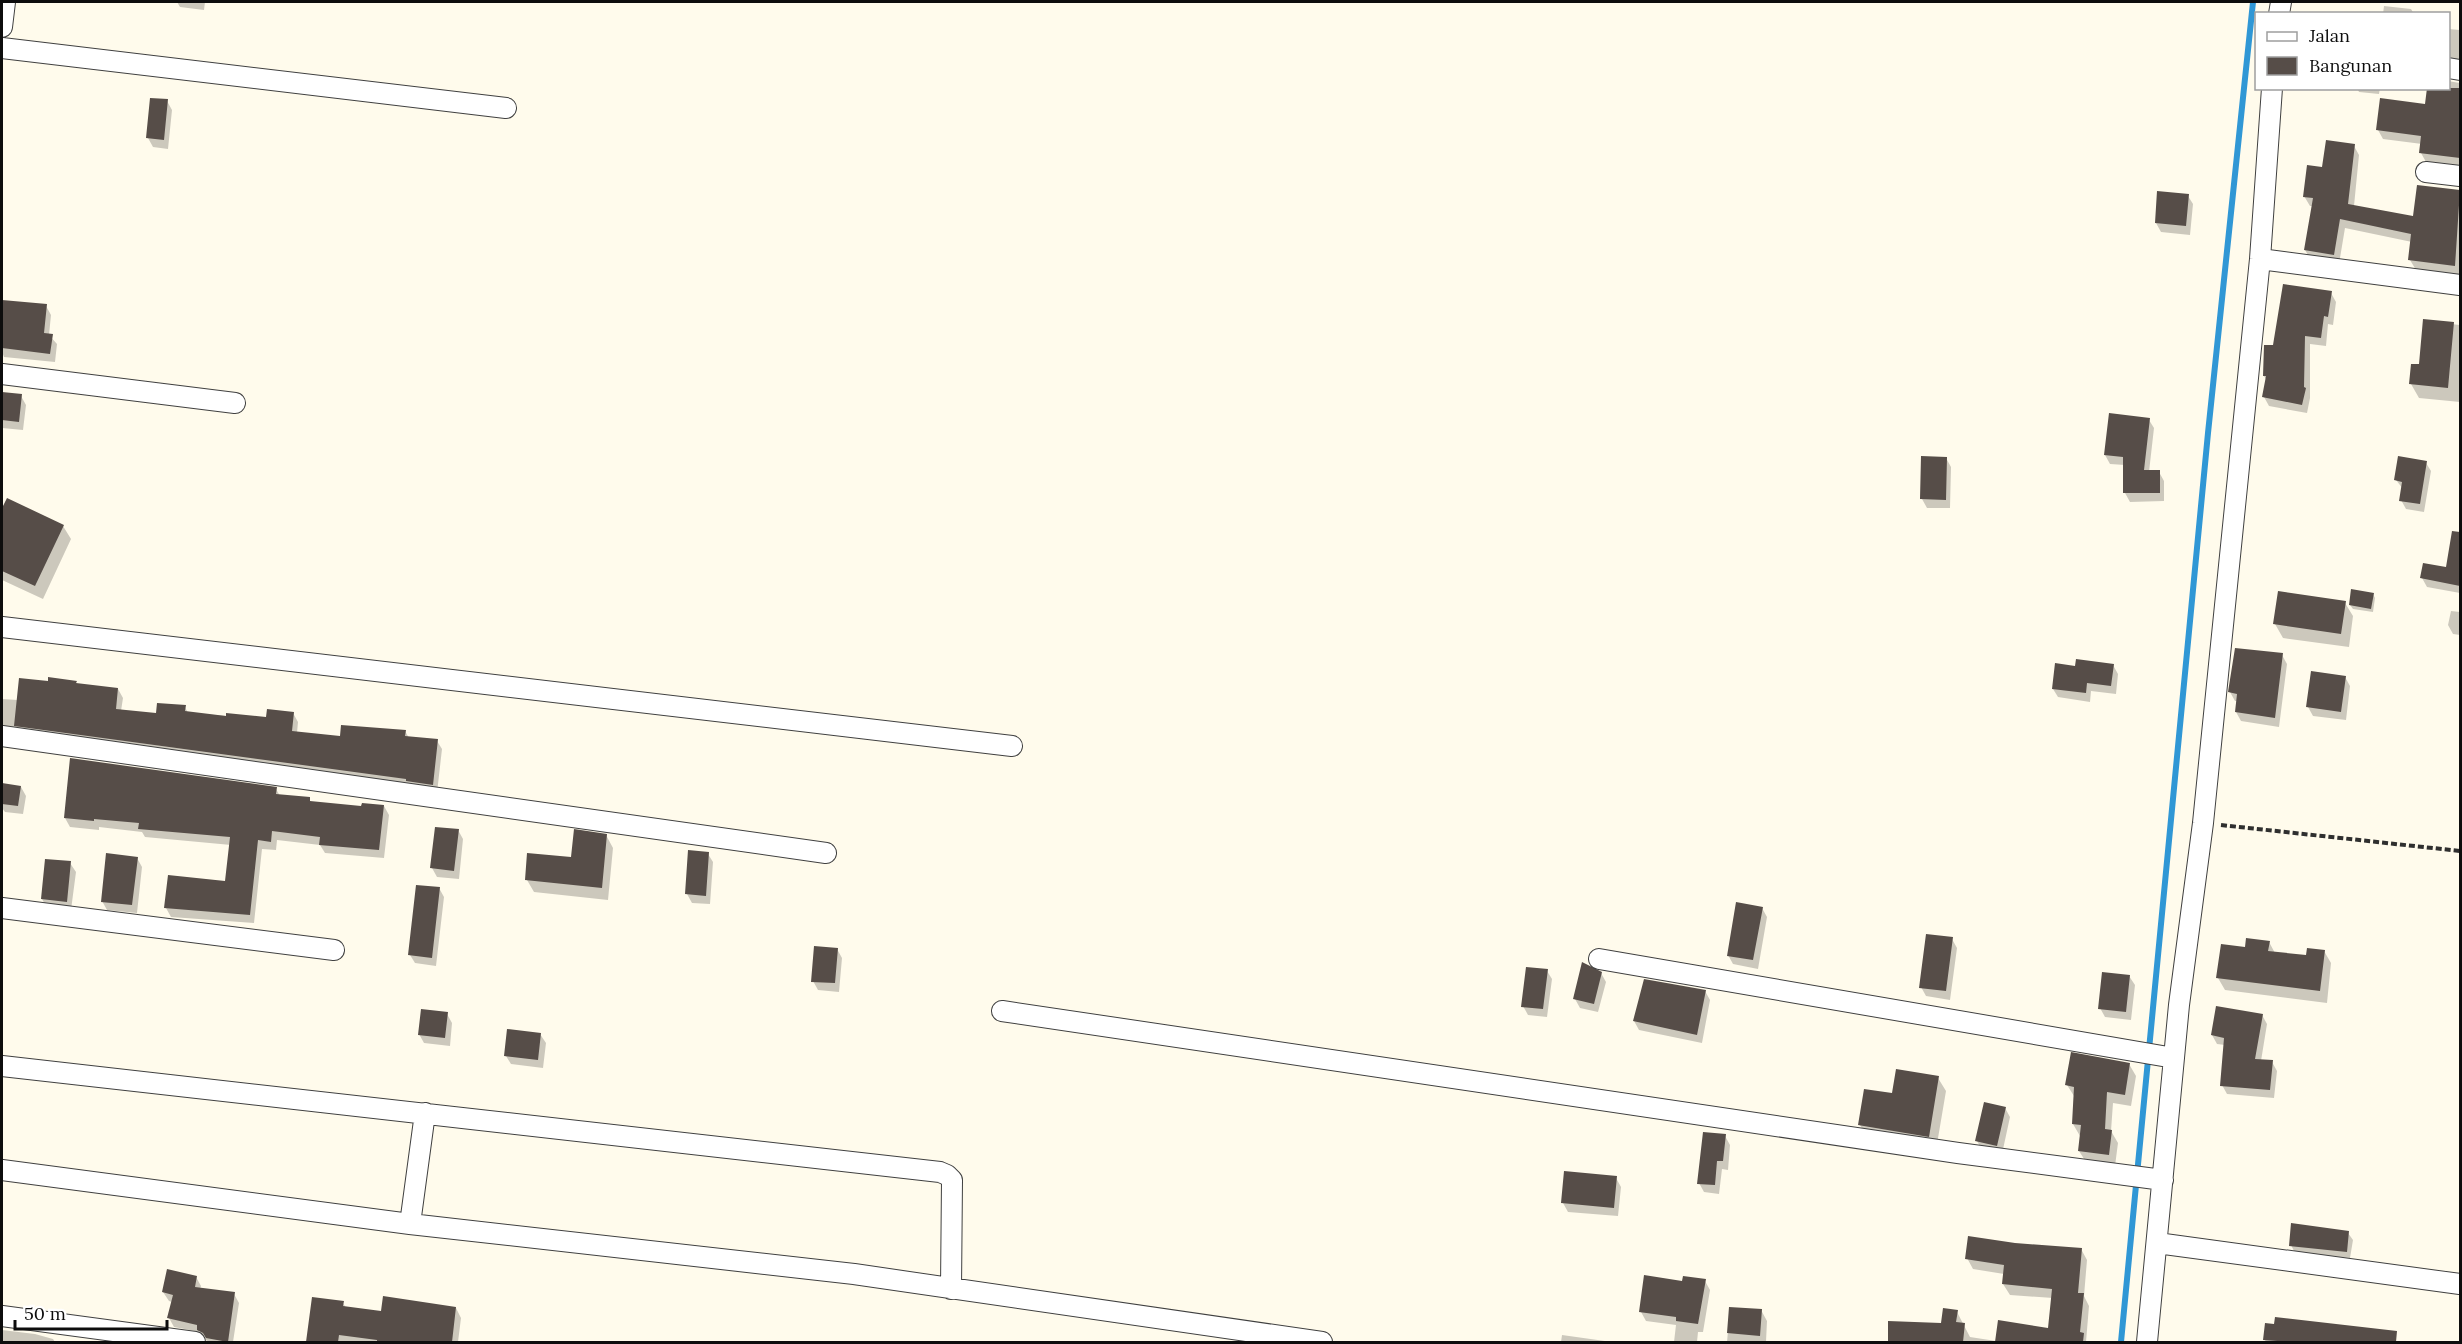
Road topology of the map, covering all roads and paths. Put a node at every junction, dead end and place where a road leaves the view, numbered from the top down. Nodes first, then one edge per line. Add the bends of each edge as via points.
1 (4, 2) edge
2 (2, 27) edge
3 (2, 48) edge
4 (2272, 90) edge
5 (506, 108) dead end
6 (2426, 172) dead end
7 (2460, 176) edge
8 (2260, 259) junction
9 (2460, 285) edge
10 (2, 374) edge
11 (235, 403) dead end
12 (2, 627) edge
13 (2, 736) edge
14 (1012, 746) dead end
15 (2203, 823) junction
16 (2460, 851) edge
17 (826, 853) dead end
18 (2, 908) edge
19 (334, 950) dead end
20 (1599, 959) dead end
21 (1002, 1011) dead end
22 (2168, 1057) junction
23 (2, 1066) edge
24 (425, 1113) junction
25 (2, 1170) edge
26 (2157, 1180) junction
27 (410, 1224) junction
28 (2157, 1243) junction
29 (2460, 1284) edge
30 (951, 1289) junction
31 (2, 1316) edge
32 (195, 1342) edge
33 (1322, 1342) edge
34 (2147, 1342) edge

1 - 2 street
3 - 5 street
4 - 8 street
6 - 7 street
8 - 9 street
8 - 15 street
10 - 11 street
12 - 14 street
13 - 17 street
15 - 16 path
15 - 22 street
18 - 19 street
20 - 22 street
21 - 26 street
22 - 26 street
23 - 24 street
24 - 27 street
24 - 30 street via 940,1172 952,1180
25 - 27 street
26 - 28 street
27 - 30 street via 854,1274
28 - 29 street
28 - 34 street
30 - 33 street
31 - 32 street

